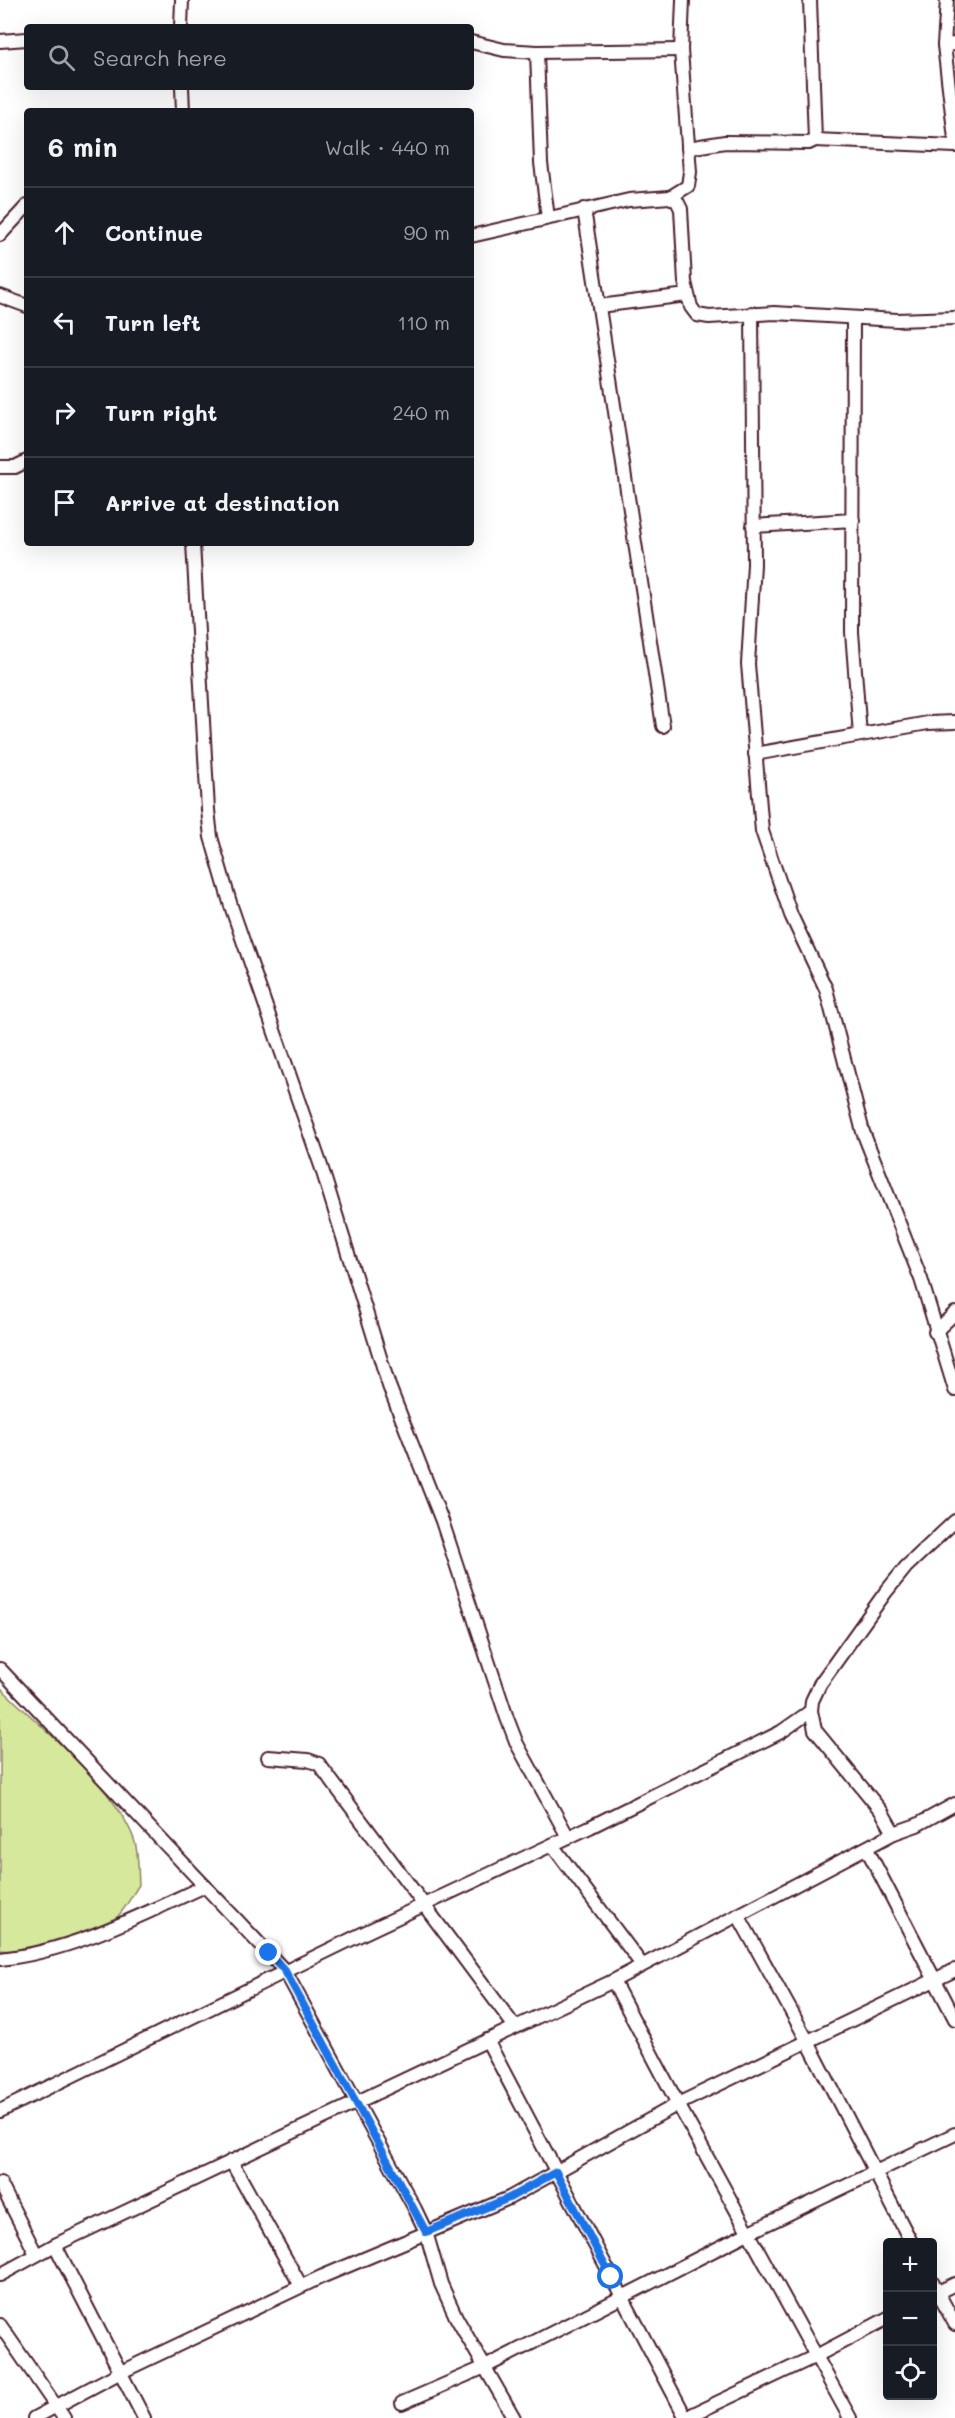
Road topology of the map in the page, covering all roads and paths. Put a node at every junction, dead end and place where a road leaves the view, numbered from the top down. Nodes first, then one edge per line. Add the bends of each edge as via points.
1 (182, 0) edge
2 (683, 0) edge
3 (810, 0) edge
4 (947, 0) edge
5 (181, 24) edge
6 (24, 39) edge
7 (0, 41) edge
8 (474, 43) edge
9 (949, 45) edge
10 (681, 50) junction
11 (537, 52) junction
12 (182, 90) edge
13 (183, 108) edge
14 (955, 139) edge
15 (815, 140) junction
16 (955, 146) edge
17 (688, 148) junction
18 (670, 197) junction
19 (24, 209) edge
20 (584, 210) junction
21 (548, 218) junction
22 (0, 235) edge
23 (474, 235) edge
24 (687, 295) junction
25 (0, 296) edge
26 (24, 305) edge
27 (599, 306) junction
28 (752, 313) junction
29 (853, 318) junction
30 (955, 318) edge
31 (24, 462) edge
32 (0, 467) edge
33 (853, 520) junction
34 (753, 526) junction
35 (193, 546) edge
36 (955, 722) edge
37 (663, 726) dead end
38 (860, 735) junction
39 (755, 754) junction
40 (955, 1313) edge
41 (935, 1332) junction
42 (955, 1390) edge
43 (955, 1521) edge
44 (0, 1669) edge
45 (811, 1711) junction
46 (268, 1758) dead end
47 (955, 1804) edge
48 (894, 1833) junction
49 (568, 1837) junction
50 (552, 1845) junction
51 (867, 1849) junction
52 (205, 1886) junction
53 (423, 1905) junction
54 (738, 1916) junction
55 (0, 1959) edge
56 (642, 1965) junction
57 (955, 1970) edge
58 (285, 1971) junction
59 (613, 1981) junction
60 (935, 1981) junction
61 (955, 2019) edge
62 (515, 2027) junction
63 (487, 2040) junction
64 (807, 2040) junction
65 (356, 2102) junction
66 (678, 2104) junction
67 (0, 2111) edge
68 (955, 2134) edge
69 (231, 2161) junction
70 (556, 2172) junction
71 (874, 2174) junction
72 (0, 2183) edge
73 (426, 2232) junction
74 (748, 2233) junction
75 (909, 2238) edge
76 (55, 2245) junction
77 (36, 2254) junction
78 (0, 2275) edge
79 (955, 2284) edge
80 (302, 2286) junction
81 (937, 2289) edge
82 (935, 2292) edge
83 (622, 2298) junction
84 (883, 2322) edge
85 (955, 2324) edge
86 (0, 2325) edge
87 (816, 2356) junction
88 (485, 2367) junction
89 (121, 2372) junction
90 (402, 2403) dead end
91 (55, 2405) junction
92 (34, 2418) edge
93 (64, 2418) edge
94 (144, 2418) edge
95 (514, 2418) edge
96 (685, 2418) edge
97 (850, 2418) edge

1 - 5 street
2 - 10 street
3 - 15 street
4 - 9 street
6 - 7 street
8 - 11 street
9 - 14 street
10 - 11 street
10 - 17 street
11 - 21 street via 541,163
12 - 13 street
15 - 16 street
15 - 17 street via 725,142
17 - 18 street via 688,186
18 - 20 street via 628,200
18 - 24 street via 681,209
19 - 22 street
20 - 21 street
20 - 27 street
21 - 23 street
24 - 27 street
24 - 28 street via 694,312 702,316
25 - 26 street
27 - 37 street
28 - 29 street
28 - 34 street
29 - 30 street
29 - 33 street
31 - 32 street
33 - 34 street
33 - 38 street via 852,632
34 - 39 street via 754,593 748,664
35 - 49 street via 208,810 211,837 229,899 321,1166 389,1386 442,1521 507,1718
36 - 38 street
38 - 39 street
39 - 41 street via 762,831 792,915 826,989 863,1132 921,1279
40 - 41 street
41 - 42 street
43 - 45 street via 906,1567 885,1593 820,1684
44 - 52 street
45 - 48 street via 820,1737 882,1812
45 - 49 street via 781,1732
46 - 53 street via 319,1764
47 - 48 street
48 - 51 street
49 - 50 street
50 - 53 street
50 - 56 street
51 - 54 street
51 - 60 street
52 - 55 street via 94,1934
52 - 58 street
53 - 58 street
53 - 62 street
54 - 56 street
54 - 64 street
56 - 59 street
57 - 60 street
58 - 65 street
58 - 67 street
59 - 62 street
59 - 66 street
60 - 61 street
60 - 64 street
62 - 63 street
63 - 65 street
63 - 70 street
64 - 66 street
64 - 71 street
65 - 69 street
65 - 73 street
66 - 70 street
66 - 74 street
68 - 71 street
69 - 76 street
69 - 80 street
70 - 73 street via 509,2198
70 - 83 street
71 - 74 street
71 - 75 street
72 - 77 street
73 - 80 street
73 - 88 street via 441,2284
74 - 83 street
74 - 87 street
76 - 77 street
76 - 89 street
77 - 78 street
79 - 81 street
80 - 89 street
82 - 85 street
83 - 88 street
83 - 96 street
84 - 87 street
86 - 91 street
87 - 96 street
87 - 97 street
88 - 90 street
88 - 95 street
89 - 91 street
89 - 94 street
91 - 92 street
91 - 93 street

